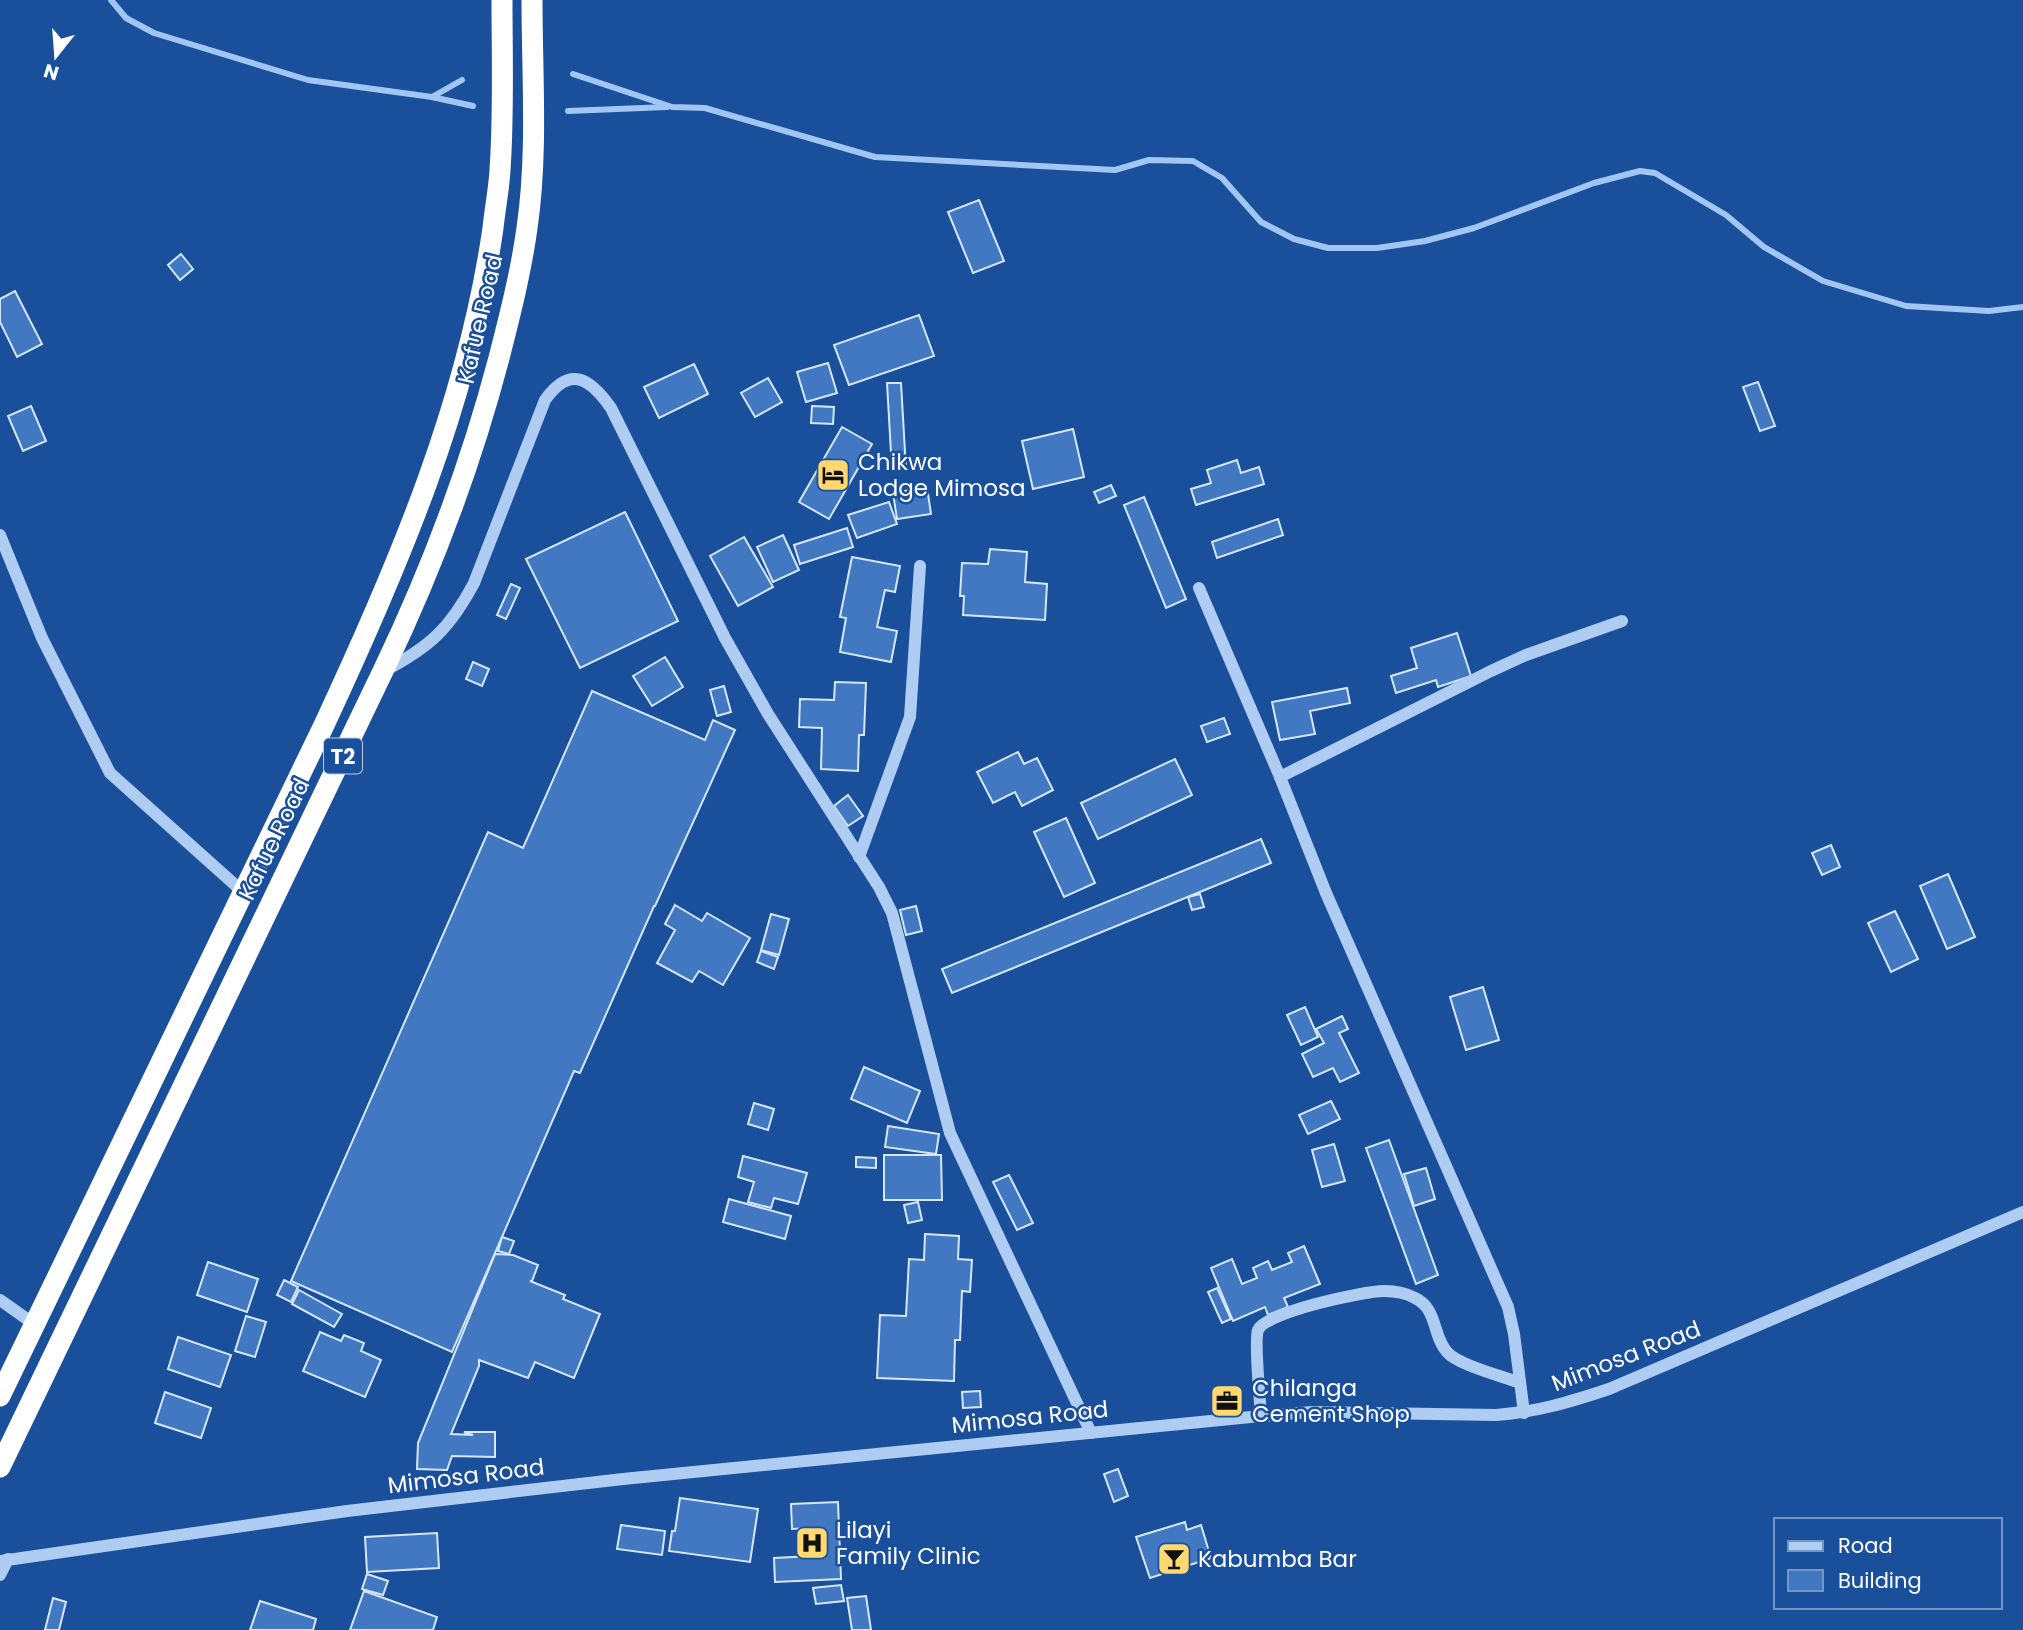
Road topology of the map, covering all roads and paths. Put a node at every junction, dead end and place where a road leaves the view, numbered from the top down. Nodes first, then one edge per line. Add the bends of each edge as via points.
1 (502, 0) edge
2 (532, 0) edge
3 (0, 535) edge
4 (920, 566) dead end
5 (1199, 588) dead end
6 (1622, 621) dead end
7 (383, 671) junction
8 (1280, 777) junction
9 (859, 857) junction
10 (243, 892) junction
11 (2023, 1212) edge
12 (0, 1300) edge
13 (34, 1324) junction
14 (1520, 1383) junction
15 (0, 1396) edge
16 (1524, 1413) junction
17 (1261, 1416) junction
18 (1090, 1433) junction
19 (0, 1467) edge
20 (3, 1559) edge
21 (0, 1575) edge

1 - 10 highway, Kafue Road / T2 via 500,171 476,323 445,433 365,636
2 - 7 highway, Kafue Road / T2 via 533,170 519,277 467,468 417,601
3 - 10 street via 42,638 110,773
4 - 9 street via 910,717
5 - 8 street
6 - 8 street via 1526,655
7 - 9 street via 434,639 462,605 545,400 561,383 579,379 590,383 611,408 725,638
7 - 19 highway, Kafue Road / T2
8 - 14 street via 1326,893 1508,1307
9 - 18 street via 892,913 950,1133
10 - 13 highway, Kafue Road / T2
11 - 16 street, Mimosa Road via 1609,1389
12 - 13 street
13 - 15 highway, Kafue Road / T2
14 - 16 street
14 - 17 street via 1454,1358 1443,1346 1427,1306 1412,1296 1383,1291 1299,1309 1260,1326
16 - 17 street, Mimosa Road
17 - 18 street, Mimosa Road
18 - 20 street, Mimosa Road via 361,1509
20 - 21 street

